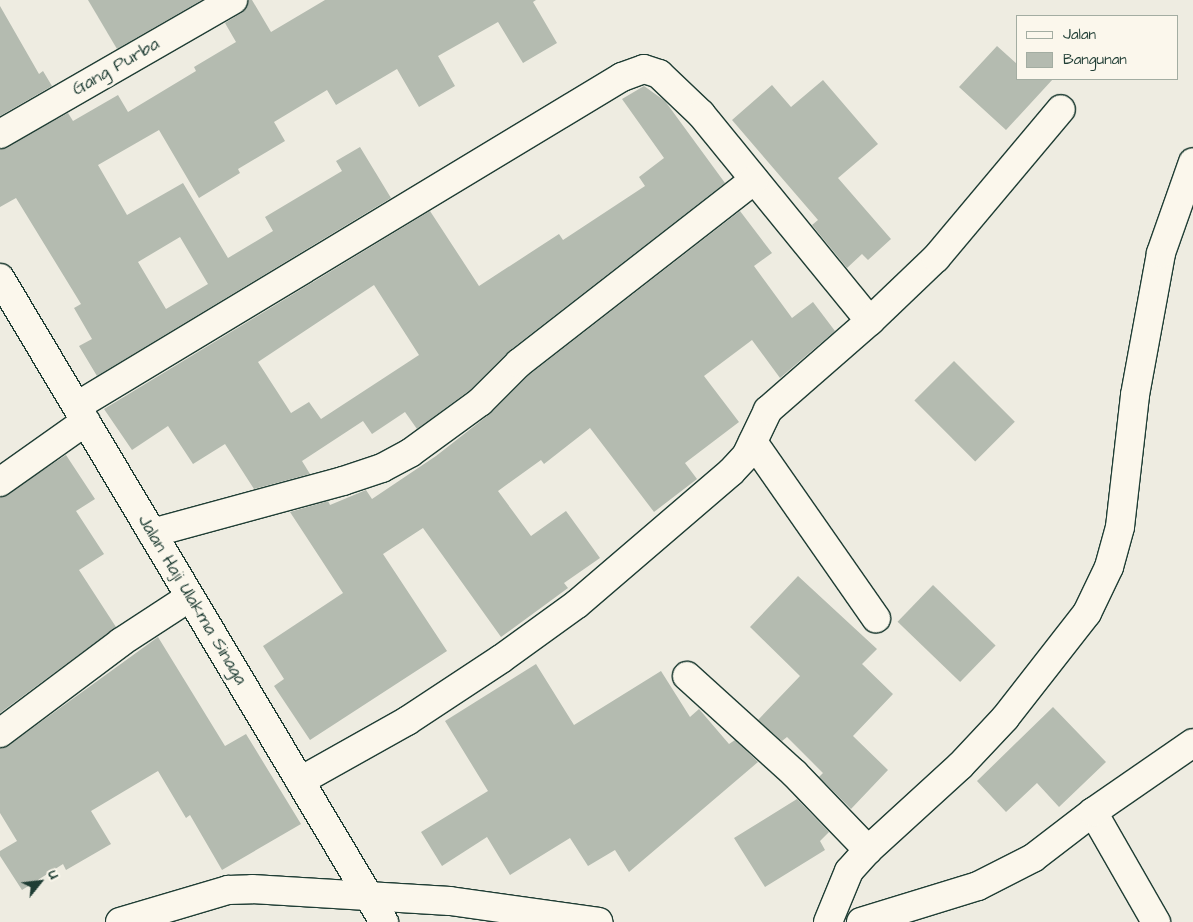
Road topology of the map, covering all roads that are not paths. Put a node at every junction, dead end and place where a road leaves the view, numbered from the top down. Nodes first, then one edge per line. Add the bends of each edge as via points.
1 (233, 0) edge
2 (1061, 109) dead end
3 (0, 134) edge
4 (1193, 162) edge
5 (754, 180) junction
6 (0, 278) edge
7 (870, 321) junction
8 (81, 414) junction
9 (753, 442) junction
10 (0, 482) edge
11 (152, 533) junction
12 (190, 597) junction
13 (876, 618) dead end
14 (688, 676) dead end
15 (0, 733) edge
16 (1193, 743) edge
17 (300, 781) junction
18 (1093, 812) junction
19 (868, 850) junction
20 (365, 894) junction
21 (120, 922) edge
22 (384, 922) edge
23 (599, 922) edge
24 (828, 922) edge
25 (861, 922) edge
26 (1156, 922) edge

1 - 3 street, Gang Purba
2 - 7 street via 936,258
4 - 19 street via 1161,253 1135,395 1120,527 1109,567 1087,613 1004,718 940,786
5 - 7 street
5 - 8 street via 700,114 659,74 652,69 634,70
5 - 11 street via 519,364 480,402 410,453 382,468 343,481
6 - 8 street, Jalan Haji Ulakma Sinaga
7 - 9 street via 768,410 761,418
8 - 10 street
8 - 11 street, Jalan Haji Ulakma Sinaga
9 - 13 street
9 - 17 street via 746,456 731,472 577,604 407,721
11 - 12 street, Jalan Haji Ulakma Sinaga
12 - 15 street via 121,642
12 - 17 street, Jalan Haji Ulakma Sinaga
14 - 19 street via 794,773
16 - 18 street
17 - 20 street, Jalan Haji Ulakma Sinaga
18 - 25 street via 1033,858 978,886
18 - 26 street
19 - 24 street via 848,872
20 - 21 street via 228,890
20 - 22 street, Jalan Haji Ulakma Sinaga
20 - 23 street via 450,901

